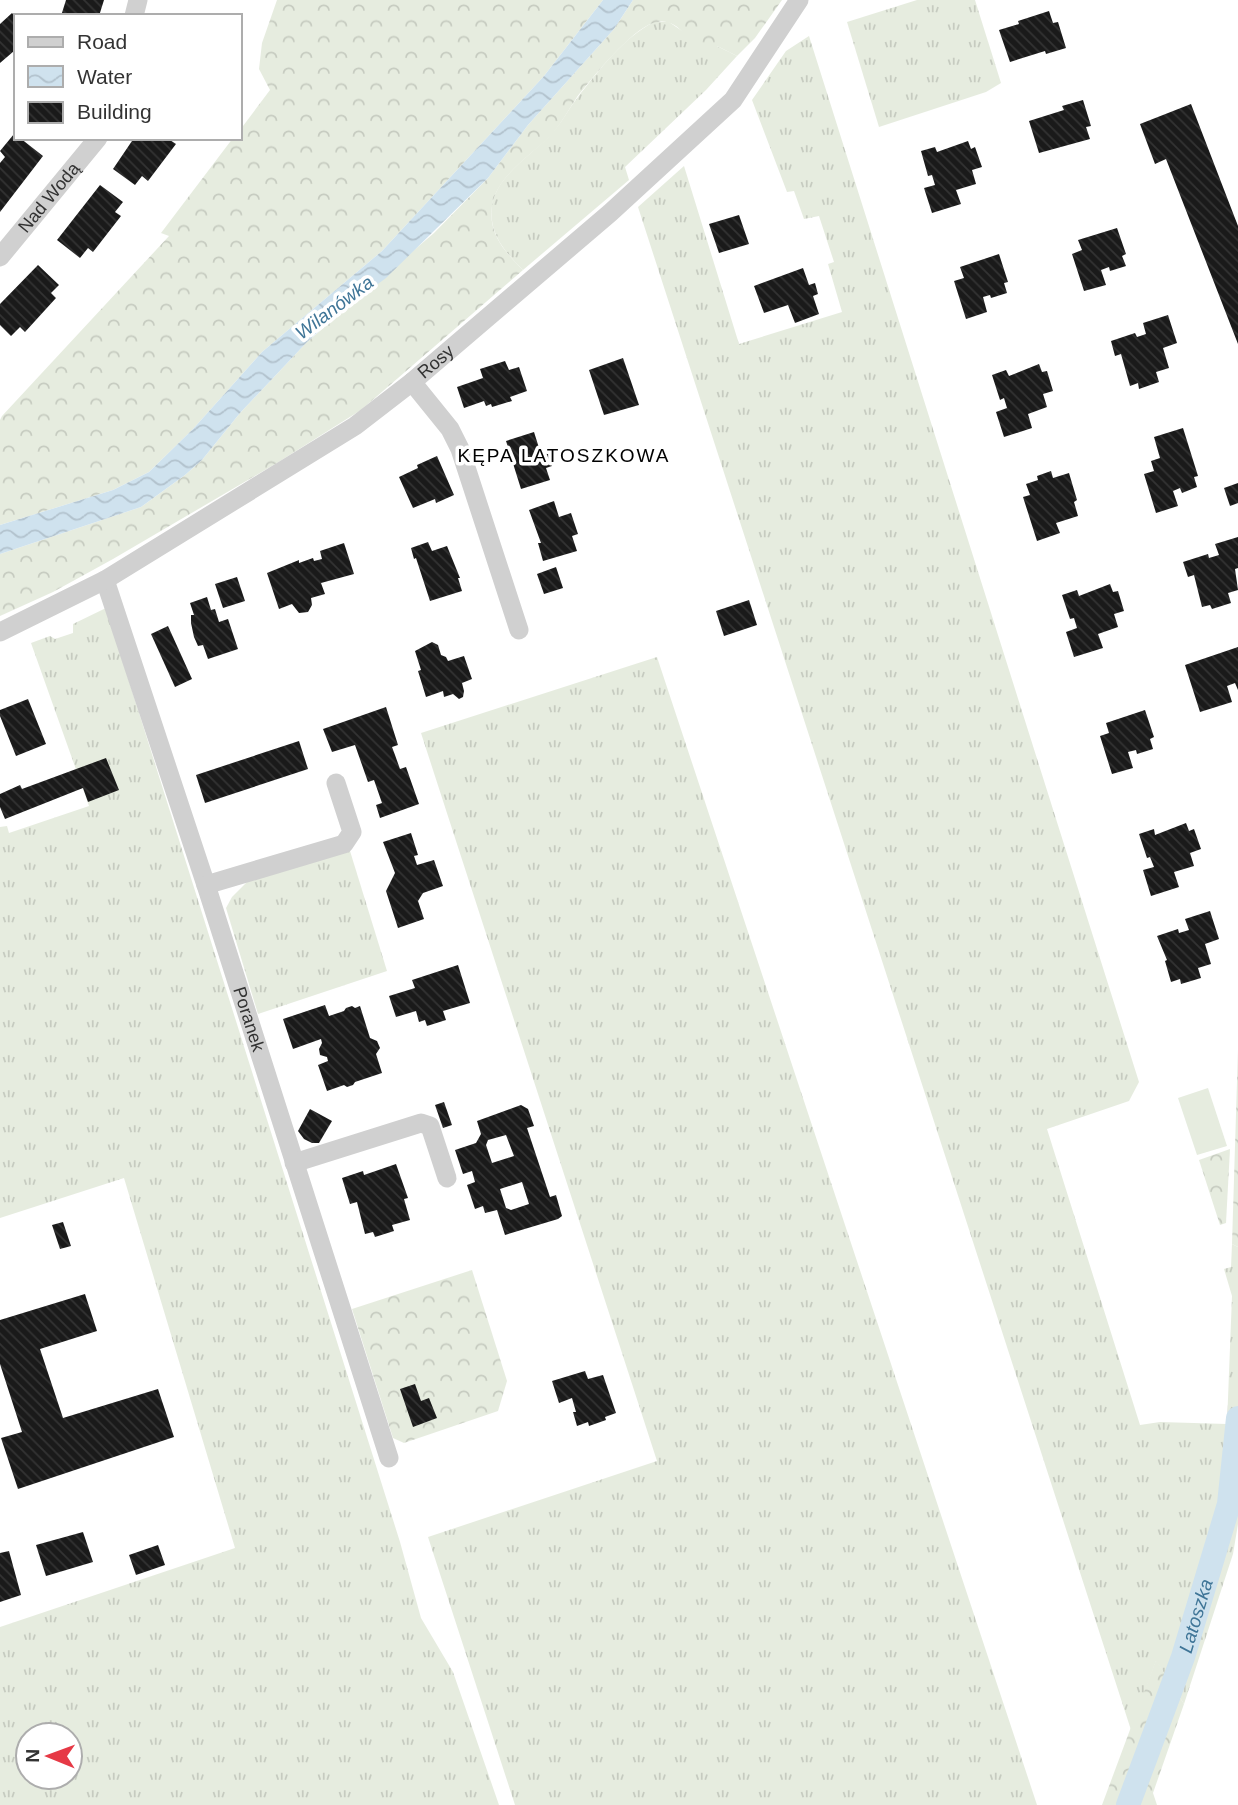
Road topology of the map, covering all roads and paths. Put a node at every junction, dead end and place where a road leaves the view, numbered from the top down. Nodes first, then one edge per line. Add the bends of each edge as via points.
1 (799, 0) edge
2 (96, 140) edge
3 (0, 257) edge
4 (412, 382) junction
5 (104, 580) junction
6 (519, 631) dead end
7 (0, 632) edge
8 (337, 783) dead end
9 (206, 885) junction
10 (294, 1163) junction
11 (447, 1178) dead end
12 (389, 1458) dead end

1 - 4 street, Rosy via 733,100 610,213
2 - 3 street, Nad Wodą
4 - 5 street, Rosy via 355,426
4 - 6 street via 450,429 460,449
5 - 7 street, Rosy
5 - 9 street, Poranek
8 - 9 street via 352,832 344,844
9 - 10 street, Poranek
10 - 11 street via 421,1123 430,1126
10 - 12 street, Poranek

